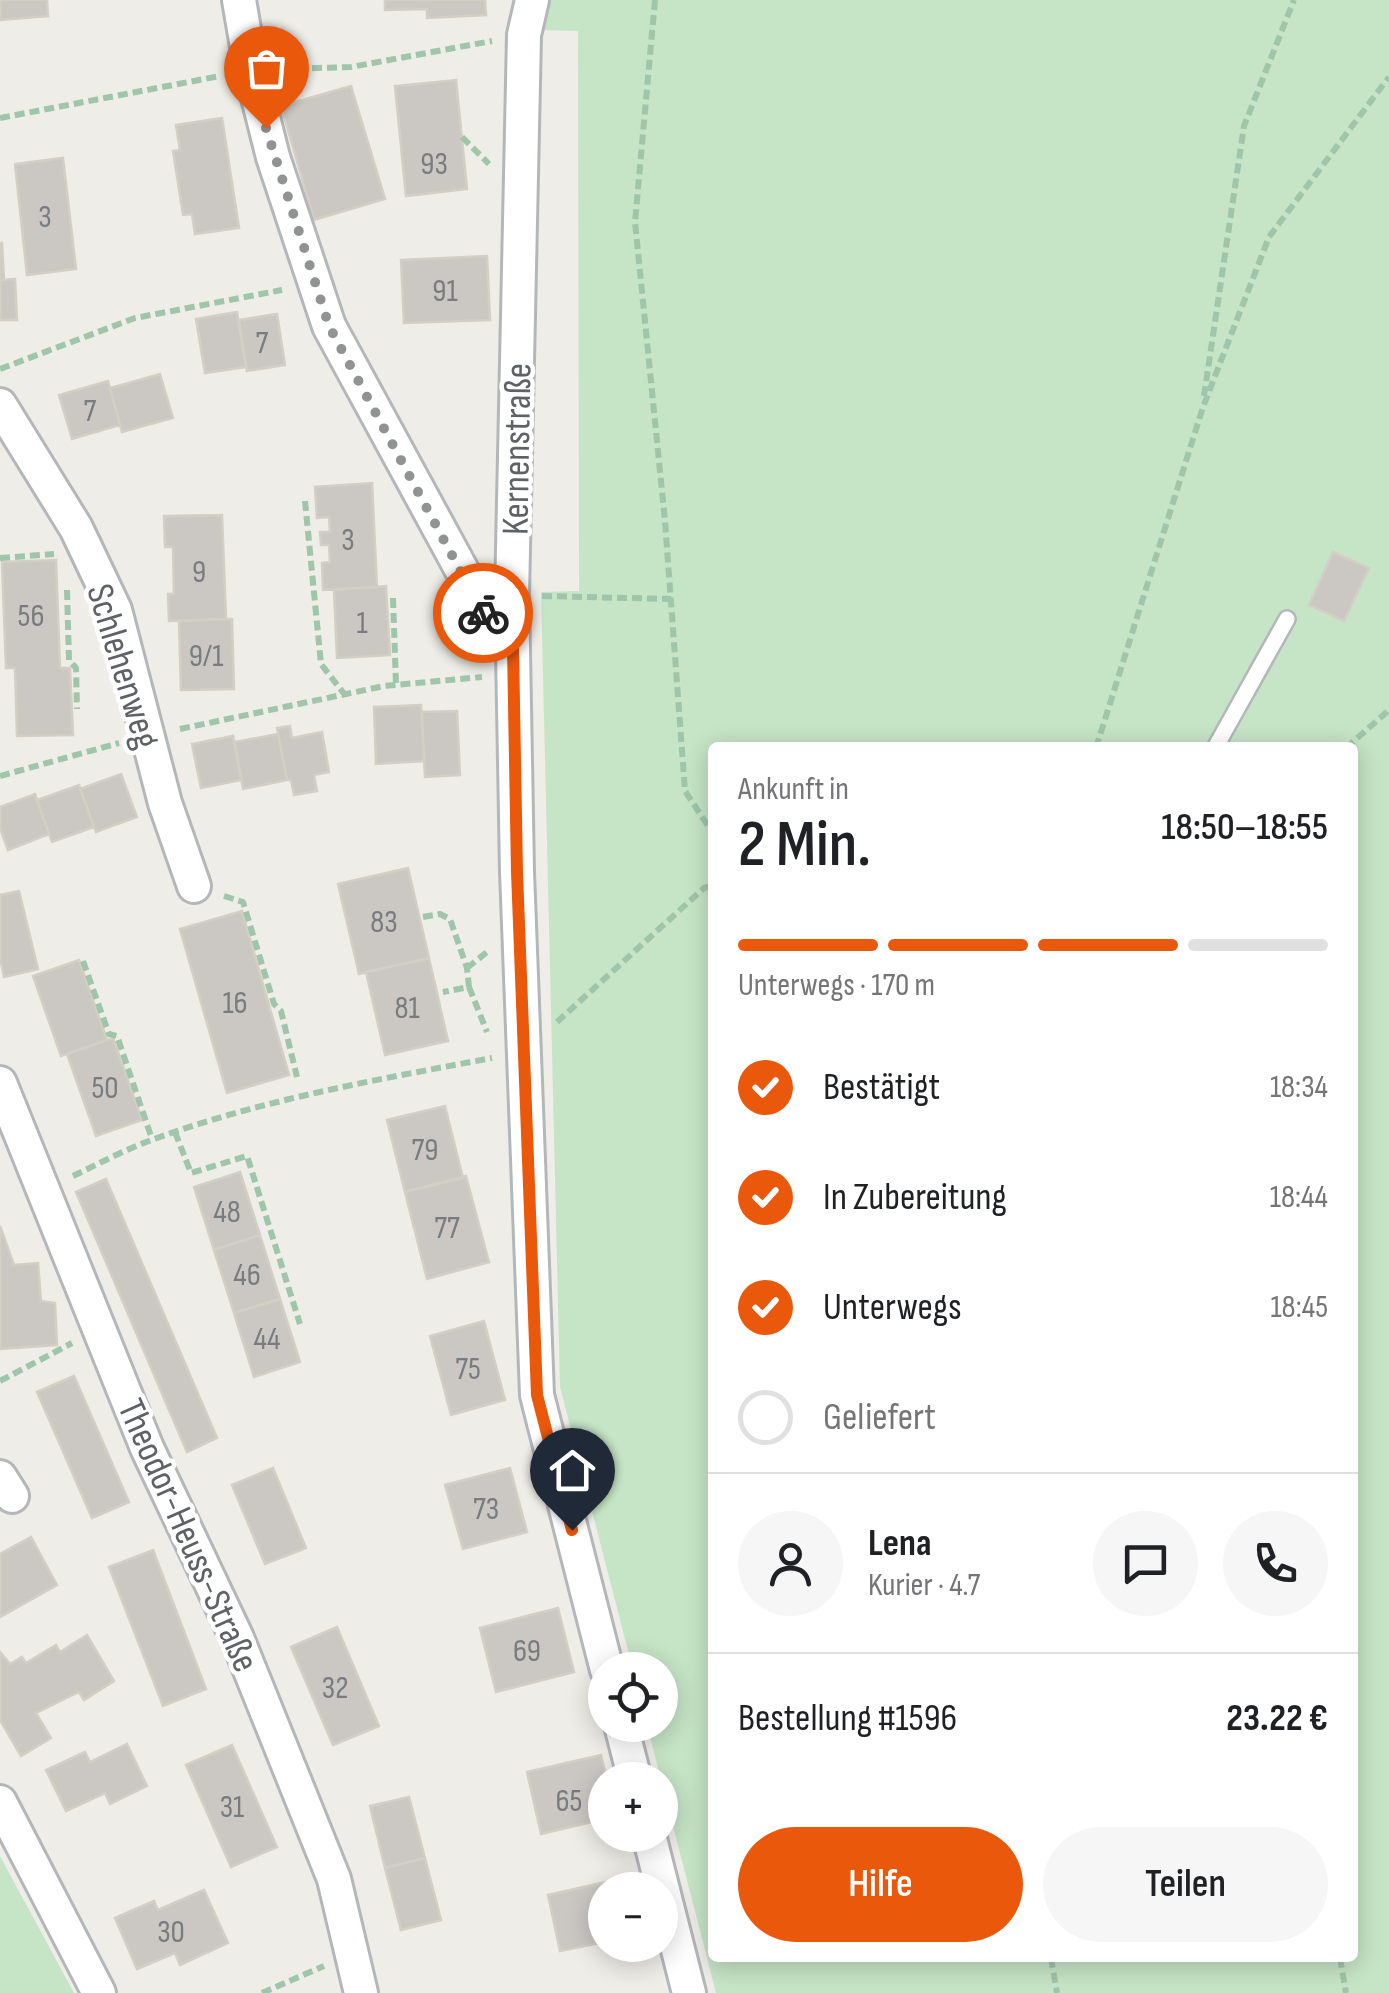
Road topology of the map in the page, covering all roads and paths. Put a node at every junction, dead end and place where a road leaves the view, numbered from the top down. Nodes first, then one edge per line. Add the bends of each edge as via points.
1 (238, 0) edge
2 (532, 0) edge
3 (655, 0) edge
4 (1294, 0) edge
5 (524, 35) junction
6 (251, 70) junction
7 (1389, 77) edge
8 (0, 118) edge
9 (316, 283) junction
10 (0, 369) edge
11 (0, 404) edge
12 (1203, 407) junction
13 (305, 501) dead end
14 (0, 558) edge
15 (63, 559) dead end
16 (67, 586) dead end
17 (512, 595) junction
18 (393, 598) dead end
19 (671, 599) junction
20 (1287, 619) dead end
21 (513, 661) junction
22 (396, 684) junction
23 (344, 695) junction
24 (77, 709) dead end
25 (1389, 710) edge
26 (146, 736) junction
27 (1098, 742) edge
28 (1218, 742) edge
29 (1353, 742) edge
30 (0, 776) edge
31 (708, 826) edge
32 (194, 886) joint
33 (708, 887) edge
34 (423, 917) dead end
35 (83, 961) dead end
36 (469, 987) junction
37 (443, 992) dead end
38 (490, 1037) dead end
39 (524, 1052) junction
40 (297, 1077) dead end
41 (0, 1083) edge
42 (175, 1132) junction
43 (152, 1139) junction
44 (44, 1189) junction
45 (300, 1324) dead end
46 (100, 1328) junction
47 (0, 1381) edge
48 (602, 1652) edge
49 (0, 1802) edge
50 (653, 1852) edge
51 (352, 1954) junction
52 (1053, 1962) edge
53 (1341, 1962) edge
54 (99, 1993) edge
55 (262, 1993) edge
56 (362, 1993) edge
57 (690, 1993) edge
58 (1057, 1993) edge
59 (1346, 1993) edge

1 - 6 street
2 - 5 street, Kernenstraße
3 - 19 path via 635,222
4 - 12 path via 1244,126
5 - 6 path via 352,67
5 - 17 street, Kernenstraße
6 - 8 path
6 - 9 street
7 - 12 path via 1270,237
9 - 10 path via 135,318
9 - 21 street via 329,326
11 - 26 street, Schlehenweg via 76,528 115,610
12 - 27 path
13 - 23 path via 321,664
14 - 15 path
16 - 24 path
17 - 19 path
17 - 21 street, Kernenstraße
18 - 22 path
19 - 31 path via 685,791
20 - 28 lane
21 - 22 path
21 - 39 street, Kernenstraße
22 - 23 path
23 - 26 path
25 - 29 path
26 - 30 path
26 - 32 street, Schlehenweg
32 - 40 path via 243,902
33 - 39 path
34 - 36 path via 450,918
35 - 43 path
36 - 37 path
36 - 38 path
39 - 42 path via 332,1090
39 - 48 street, Kernenstraße via 537,1395
41 - 44 street, Theodor-Heuss-Straße
42 - 43 path
42 - 45 path via 191,1173 248,1156
43 - 44 path
44 - 46 street, Theodor-Heuss-Straße
46 - 47 path
46 - 51 street, Theodor-Heuss-Straße via 147,1448 244,1655 334,1880
49 - 54 street
50 - 57 street
51 - 55 path
51 - 56 street, Theodor-Heuss-Straße
52 - 58 path
53 - 59 path

